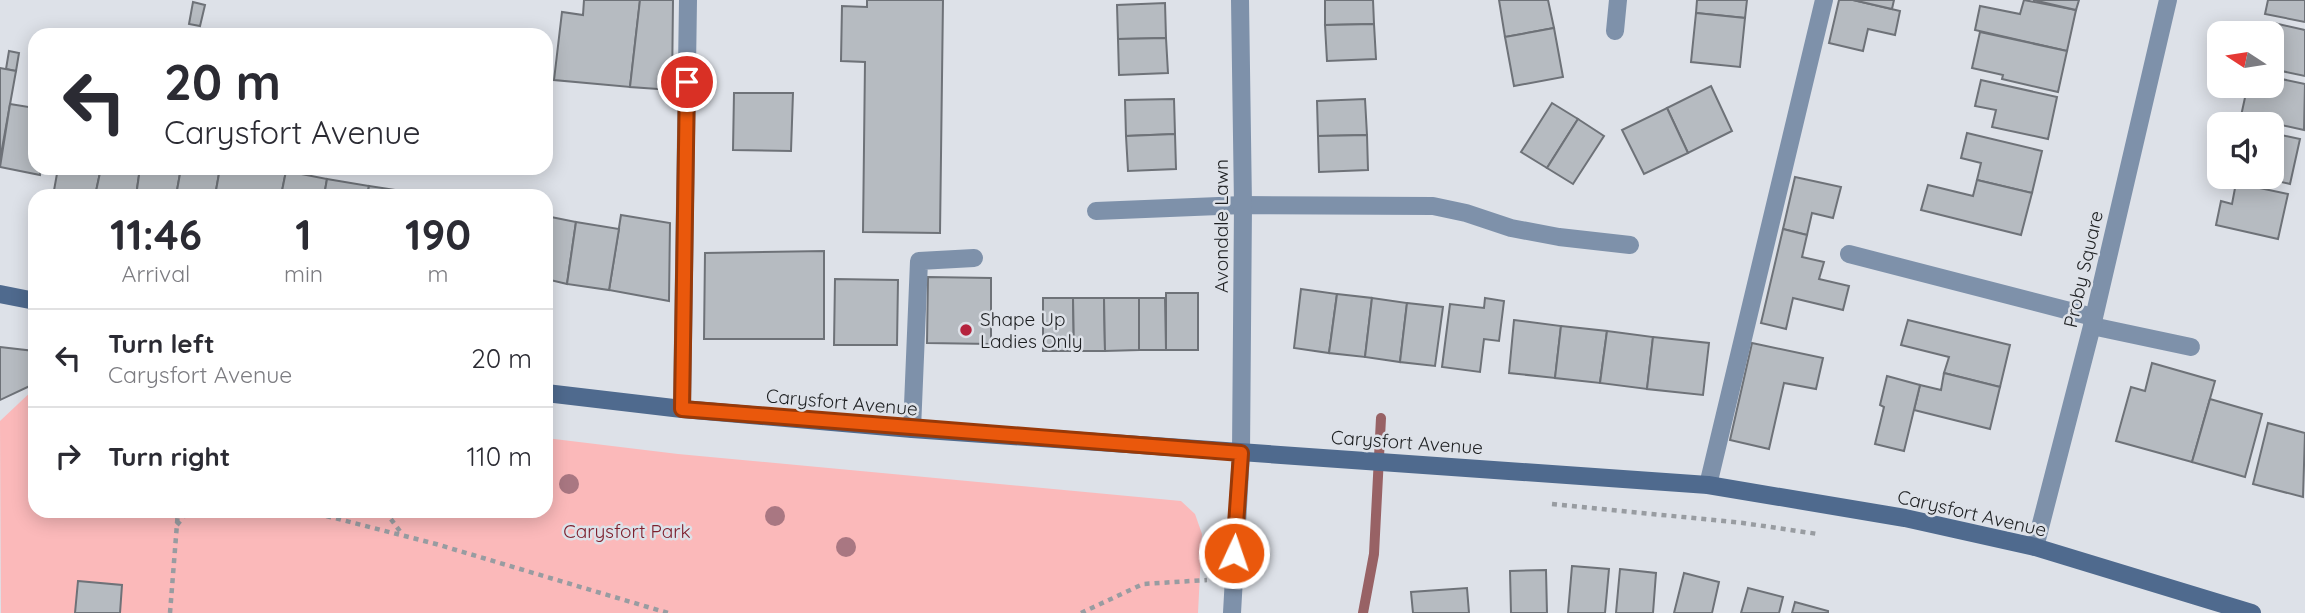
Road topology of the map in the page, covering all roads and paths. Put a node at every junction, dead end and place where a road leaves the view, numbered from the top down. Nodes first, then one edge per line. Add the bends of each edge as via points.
1 (688, 0) edge
2 (1240, 0) edge
3 (1618, 0) edge
4 (1824, 0) edge
5 (2168, 0) edge
6 (1615, 31) dead end
7 (1243, 205) junction
8 (1097, 211) dead end
9 (1630, 245) dead end
10 (1849, 254) dead end
11 (974, 258) dead end
12 (0, 294) edge
13 (28, 300) edge
14 (2093, 322) junction
15 (2191, 348) dead end
16 (553, 394) edge
17 (682, 409) junction
18 (912, 429) junction
19 (1241, 453) junction
20 (1708, 485) junction
21 (1550, 504) dead end
22 (178, 518) edge
23 (183, 518) edge
24 (335, 518) edge
25 (390, 518) edge
26 (177, 526) junction
27 (1821, 534) dead end
28 (402, 535) junction
29 (2035, 547) junction
30 (1233, 578) junction
31 (170, 613) edge
32 (668, 613) edge
33 (1082, 613) edge
34 (1232, 613) edge
35 (2252, 613) edge

1 - 17 street
2 - 7 street, Avondale Lawn
3 - 6 street
4 - 20 street
5 - 14 street, Proby Square
7 - 8 street
7 - 9 street via 1433,206 1511,228
7 - 19 street, Avondale Lawn
10 - 14 street
11 - 18 street via 919,261
12 - 13 main road
14 - 15 street
14 - 29 street, Proby Square
16 - 17 main road, Carysfort Avenue
17 - 18 main road, Carysfort Avenue
18 - 19 main road, Carysfort Avenue
19 - 20 main road, Carysfort Avenue
19 - 30 street
20 - 29 main road, Carysfort Avenue via 1905,518
21 - 27 path
22 - 26 path
23 - 26 path
24 - 28 path
25 - 28 path
26 - 31 path
28 - 32 path
29 - 35 main road, Carysfort Avenue
30 - 33 path via 1143,584
30 - 34 street

